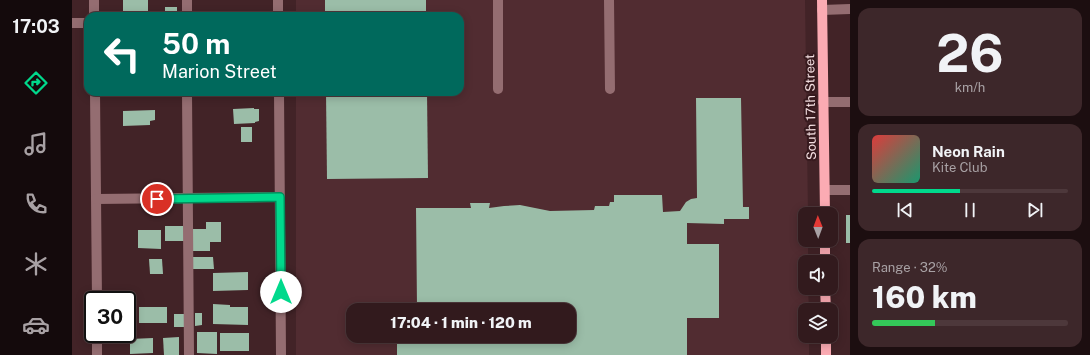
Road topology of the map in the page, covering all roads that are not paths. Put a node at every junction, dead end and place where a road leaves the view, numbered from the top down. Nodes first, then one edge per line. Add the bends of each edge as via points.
1 (94, 0) edge
2 (187, 0) edge
3 (278, 0) edge
4 (498, 0) edge
5 (608, 0) edge
6 (822, 5) edge
7 (850, 9) edge
8 (94, 12) edge
9 (187, 12) edge
10 (278, 12) edge
11 (84, 23) edge
12 (72, 24) edge
13 (498, 89) dead end
14 (610, 89) dead end
15 (95, 96) edge
16 (187, 96) edge
17 (279, 96) edge
18 (823, 102) junction
19 (850, 102) edge
20 (825, 190) junction
21 (850, 190) edge
22 (280, 197) junction
23 (188, 198) junction
24 (96, 199) junction
25 (825, 207) edge
26 (97, 291) edge
27 (97, 343) edge
28 (826, 343) edge
29 (97, 355) edge
30 (190, 355) edge
31 (281, 355) edge
32 (826, 355) edge

1 - 8 street
2 - 9 street
3 - 10 street
4 - 13 street
5 - 14 street
6 - 7 street
6 - 18 main road, South 17th Street
11 - 12 street
15 - 24 street
16 - 23 street
17 - 22 street
18 - 19 street
18 - 20 main road, South 17th Street
20 - 21 street
20 - 25 main road, South 17th Street
22 - 23 street
22 - 31 street
23 - 24 street
23 - 30 street
24 - 26 street
27 - 29 street
28 - 32 main road

